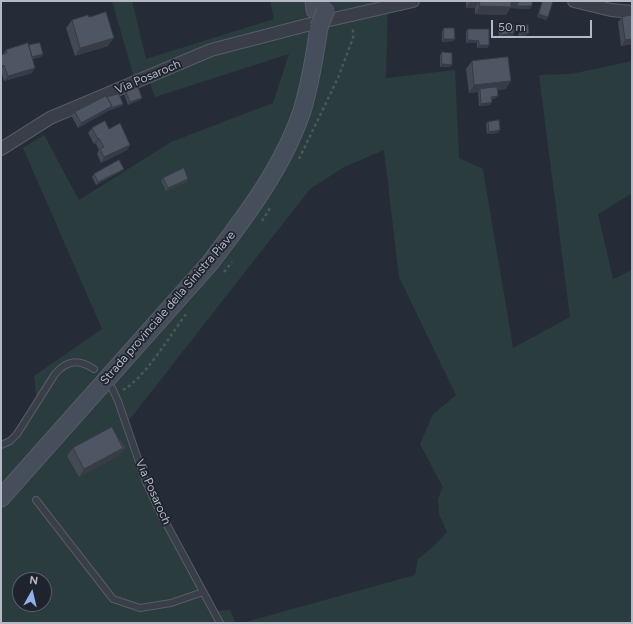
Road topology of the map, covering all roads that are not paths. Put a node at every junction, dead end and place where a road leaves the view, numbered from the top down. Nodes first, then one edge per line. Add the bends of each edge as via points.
1 (413, 1) edge
2 (574, 1) edge
3 (321, 5) edge
4 (632, 12) edge
5 (313, 29) junction
6 (1, 149) edge
7 (94, 369) dead end
8 (112, 388) dead end
9 (1, 445) edge
10 (1, 498) edge
11 (36, 500) dead end
12 (203, 592) junction
13 (220, 623) edge

1 - 5 street, Via Posaroch
2 - 4 street
3 - 5 main road
5 - 6 street, Via Posaroch via 211,50 50,118
5 - 10 main road, Strada provinciale della Sinistra Piave via 309,82 302,110 292,135 260,194 210,262
7 - 9 lane via 77,362 60,368 17,434
8 - 12 lane, Via Posaroch via 146,482
11 - 12 lane via 113,599 140,608 171,604
12 - 13 lane, Via Posaroch

